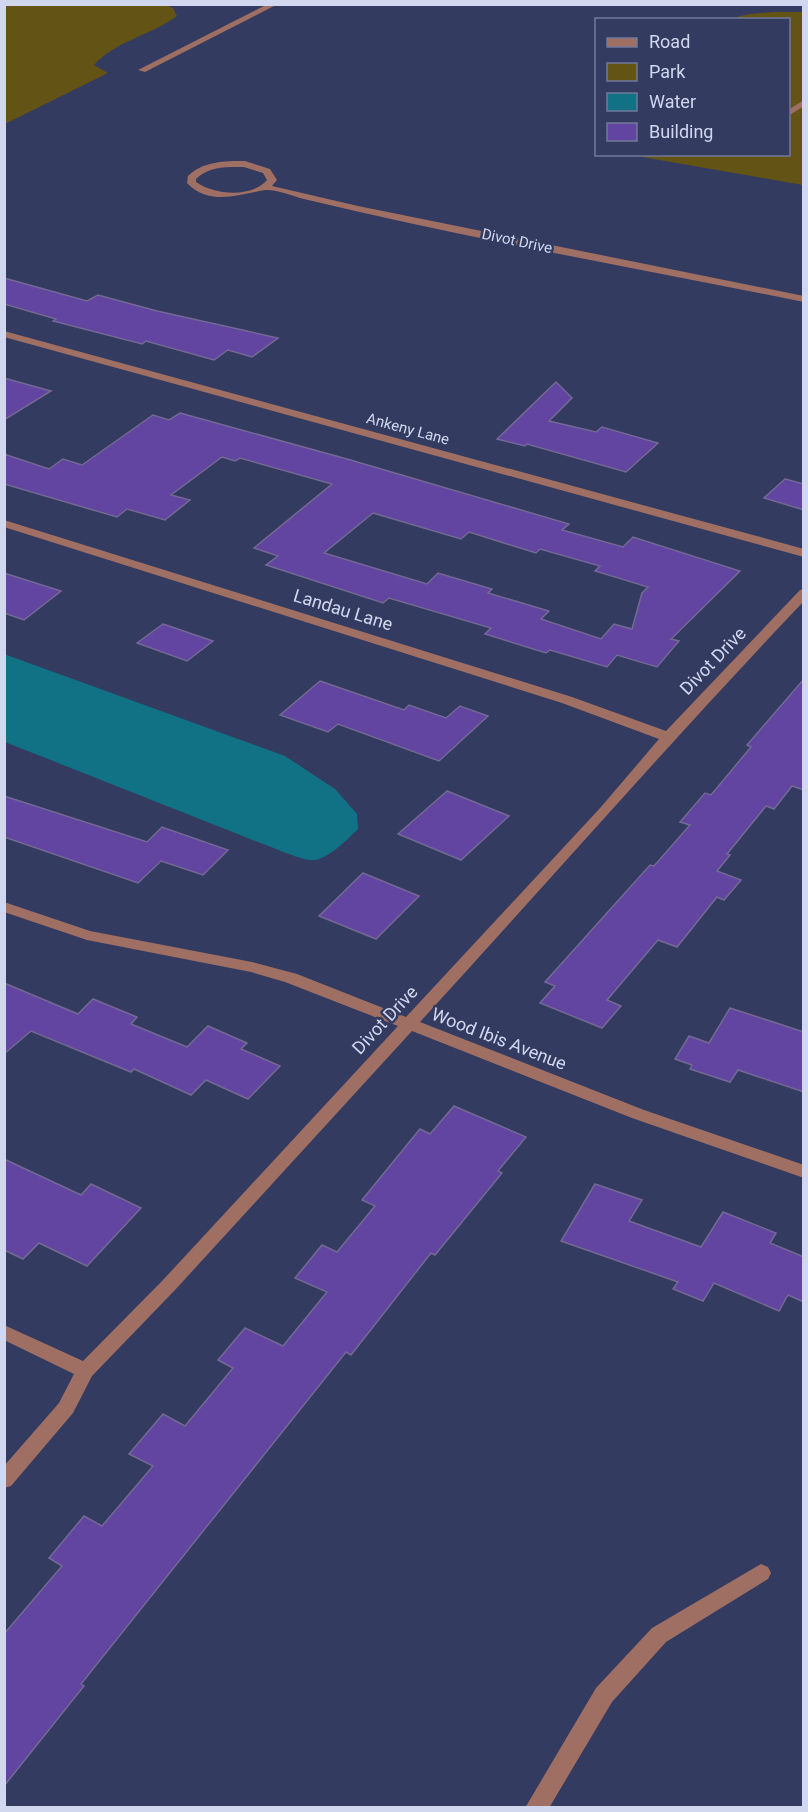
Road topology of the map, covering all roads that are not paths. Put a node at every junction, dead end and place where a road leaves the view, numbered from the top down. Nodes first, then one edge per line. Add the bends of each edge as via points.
1 (274, 4) edge
2 (142, 70) dead end
3 (804, 102) edge
4 (790, 113) edge
5 (267, 187) junction
6 (804, 299) edge
7 (4, 334) edge
8 (4, 523) edge
9 (804, 554) edge
10 (804, 593) edge
11 (669, 737) junction
12 (4, 907) edge
13 (407, 1024) junction
14 (804, 1172) edge
15 (4, 1332) edge
16 (85, 1371) junction
17 (4, 1480) edge
18 (761, 1573) dead end
19 (536, 1808) edge

1 - 2 street
3 - 4 street
5 - 5 street, Divot Drive via 272,180 267,171 245,164 206,168 191,178 197,188 215,194 243,194
5 - 6 street, Divot Drive
7 - 9 street, Ankeny Lane
8 - 11 street, Landau Lane via 567,700
10 - 11 street, Divot Drive
11 - 13 street, Divot Drive
12 - 13 street, Wood Ibis Avenue via 87,935 291,978
13 - 14 street, Wood Ibis Avenue via 638,1114
13 - 16 street, Divot Drive via 169,1285
15 - 16 street
16 - 17 street, Divot Drive via 66,1408
18 - 19 street via 659,1635 604,1695

